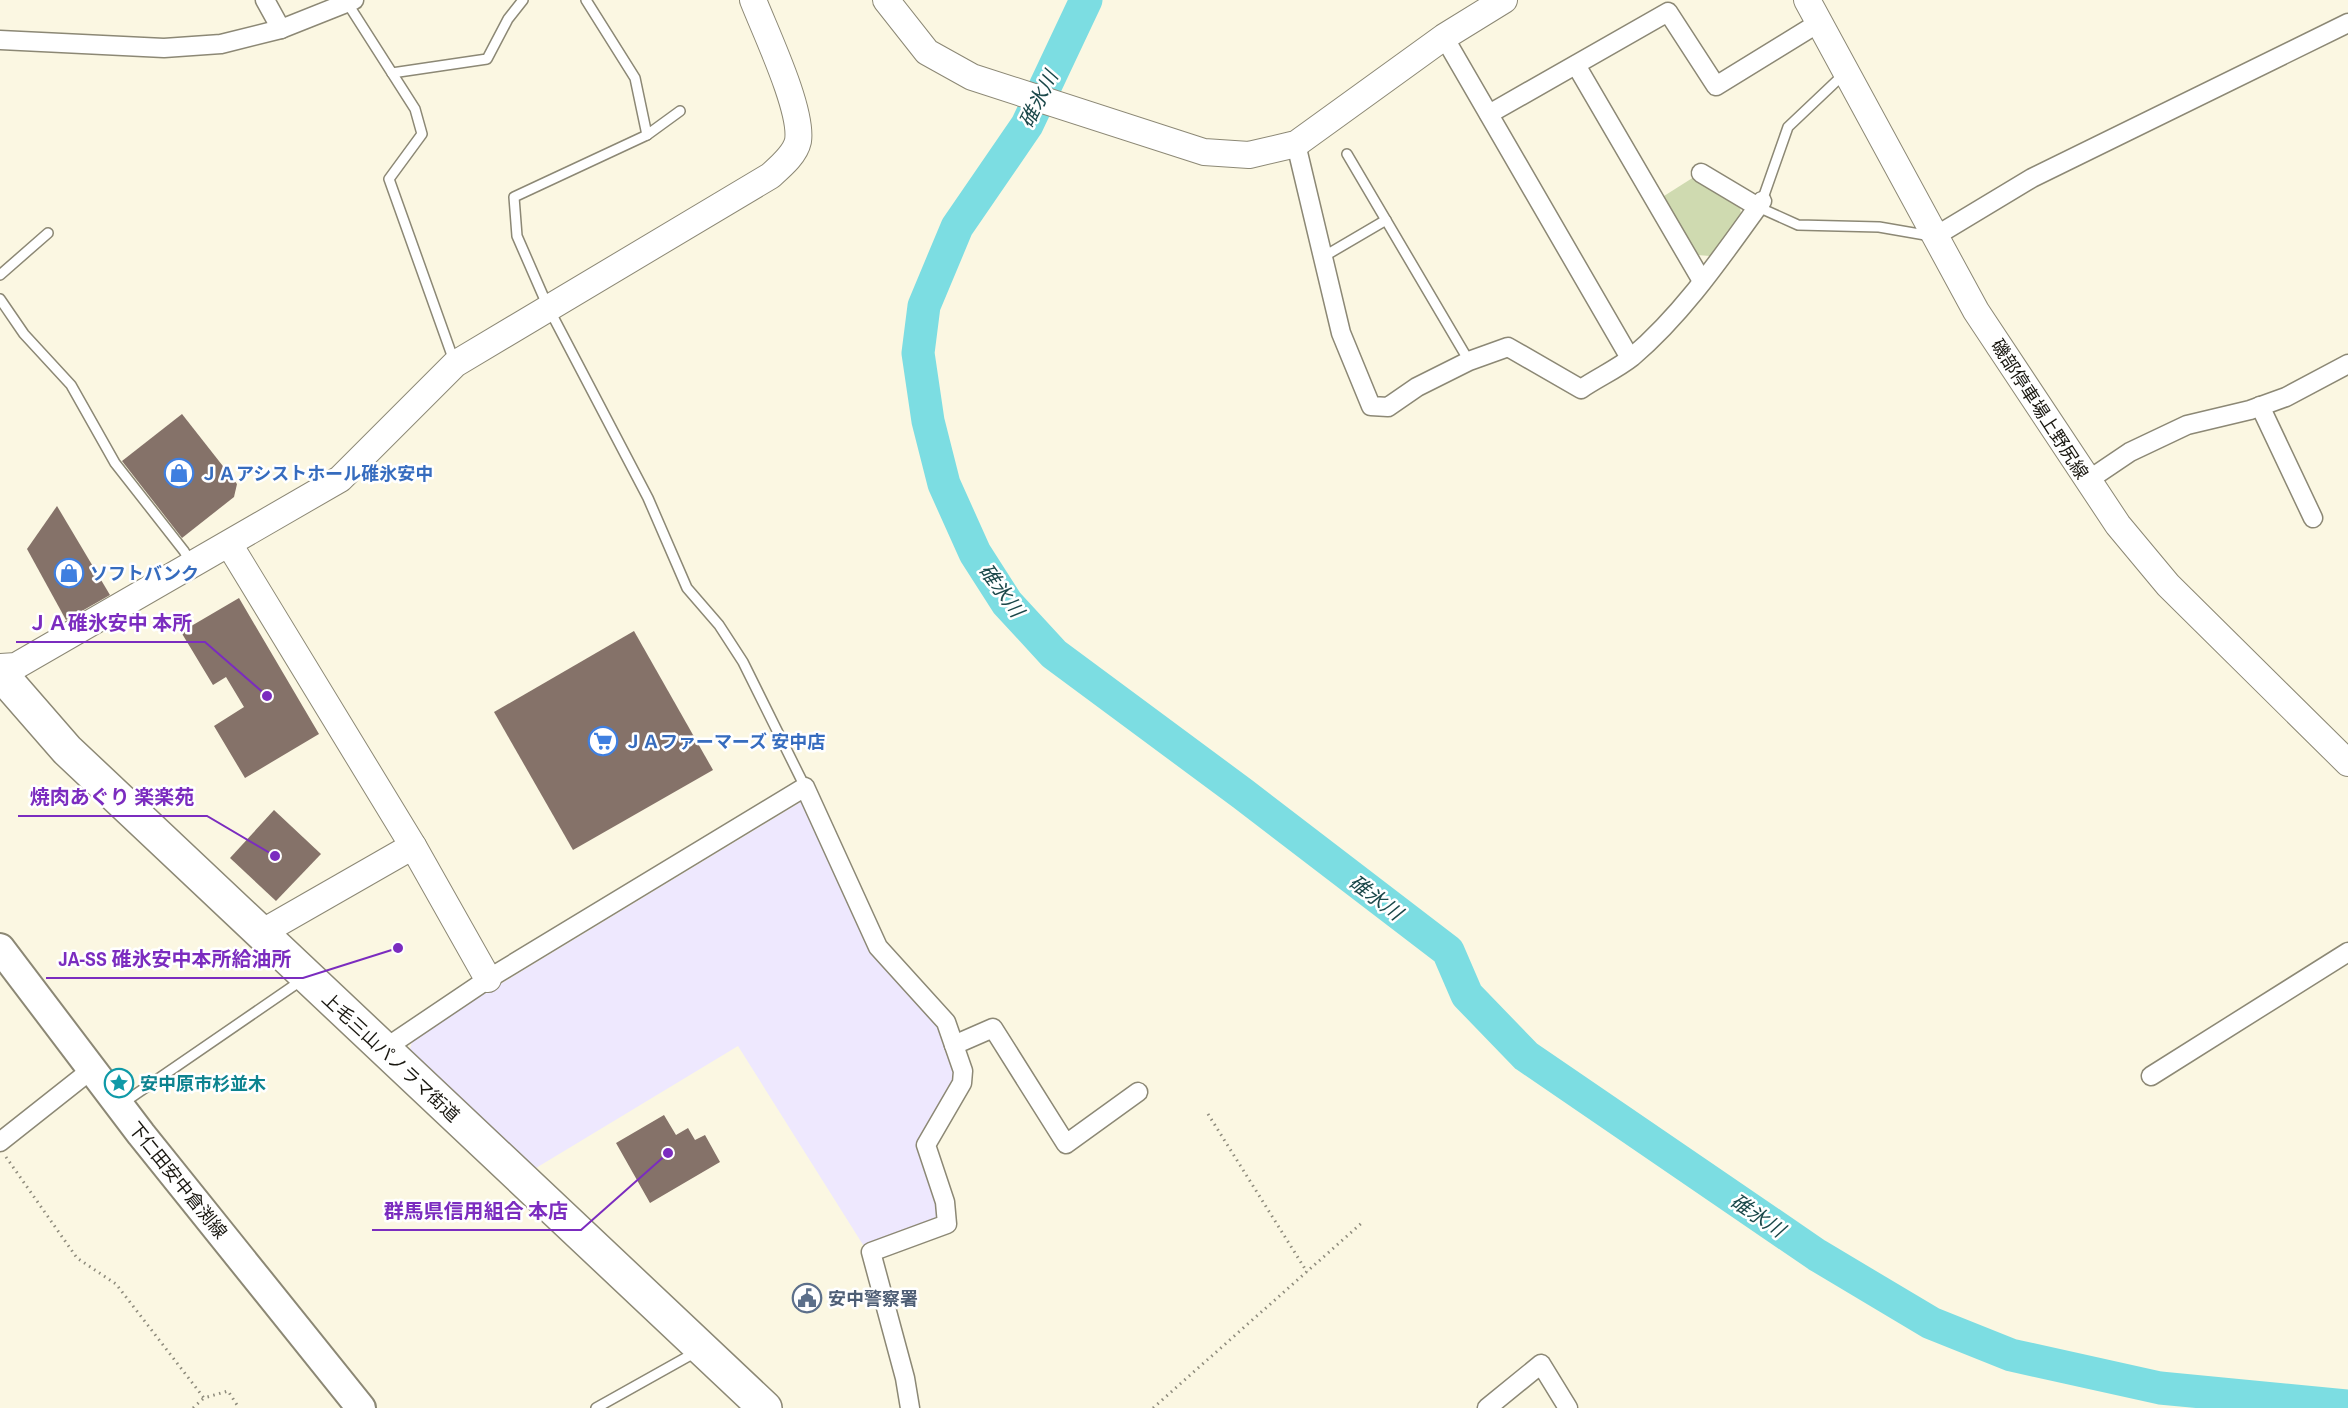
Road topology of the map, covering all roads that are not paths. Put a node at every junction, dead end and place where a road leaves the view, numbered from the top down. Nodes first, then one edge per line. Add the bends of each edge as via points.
1 (266, 0) edge
2 (523, 0) edge
3 (586, 0) edge
4 (753, 0) edge
5 (886, 0) edge
6 (1504, 0) edge
7 (351, 2) edge
8 (1813, 11) edge
9 (2348, 23) edge
10 (281, 28) junction
11 (1444, 37) junction
12 (0, 40) edge
13 (1576, 65) junction
14 (1846, 72) junction
15 (392, 74) junction
16 (680, 111) dead end
17 (1489, 114) junction
18 (647, 135) junction
19 (1296, 144) junction
20 (1347, 154) dead end
21 (1701, 173) dead end
22 (1760, 204) junction
23 (1386, 220) junction
24 (48, 233) dead end
25 (1934, 237) junction
26 (1323, 257) junction
27 (0, 275) edge
28 (1702, 282) junction
29 (0, 299) edge
30 (548, 308) junction
31 (1630, 358) junction
32 (1469, 361) junction
33 (455, 364) junction
34 (2348, 364) edge
35 (2260, 406) junction
36 (2087, 481) junction
37 (2313, 518) dead end
38 (229, 544) junction
39 (192, 566) junction
40 (0, 667) edge
41 (0, 673) edge
42 (2348, 764) edge
43 (805, 787) junction
44 (413, 846) junction
45 (261, 933) junction
46 (0, 948) edge
47 (2348, 952) edge
48 (307, 976) junction
49 (488, 979) junction
50 (954, 1045) junction
51 (384, 1049) junction
52 (91, 1070) junction
53 (2151, 1076) dead end
54 (1138, 1092) dead end
55 (118, 1106) junction
56 (0, 1142) edge
57 (701, 1349) junction
58 (361, 1408) edge
59 (596, 1408) edge
60 (765, 1408) edge
61 (910, 1408) edge
62 (1487, 1408) edge
63 (1569, 1408) edge

1 - 10 street
2 - 15 lane via 487,59
3 - 18 lane via 635,78
4 - 30 street via 794,108 798,141 786,162 770,176
5 - 19 street via 927,52 972,77 1203,152 1249,155
6 - 11 street
7 - 10 street
7 - 15 lane
8 - 13 street via 1716,86 1668,12
8 - 14 street, 磯部停車場上野尻線
9 - 25 street via 2032,178
10 - 12 street via 221,44 164,48
11 - 17 street
11 - 19 street
13 - 17 street
13 - 28 street
14 - 22 lane via 1788,127
14 - 25 street, 磯部停車場上野尻線
15 - 33 lane via 415,109 422,134 389,179
16 - 18 lane
17 - 31 street
18 - 30 lane via 514,197 517,236
19 - 26 street
20 - 23 lane
21 - 22 street
22 - 25 lane via 1798,225 1879,226
22 - 28 street
23 - 26 lane
23 - 32 lane
24 - 27 lane
25 - 36 street, 磯部停車場上野尻線 via 1976,311
26 - 32 street via 1341,333 1371,406 1388,407 1417,387
28 - 31 street
29 - 39 lane via 24,334 71,385 115,463
30 - 33 street
30 - 43 lane via 648,498 687,588 719,625 743,662
31 - 32 street via 1581,389 1508,347
33 - 38 street via 340,479
34 - 35 street via 2286,397
35 - 36 street via 2187,425 2130,452
35 - 37 street
36 - 42 street, 磯部停車場上野尻線 via 2168,585
38 - 39 street
38 - 44 street
39 - 40 street via 16,666
41 - 45 highway, 上毛三山パノラマ街道 via 67,750
43 - 49 street
43 - 50 street via 878,947 946,1022
44 - 45 street
44 - 49 street
45 - 48 highway, 上毛三山パノラマ街道
46 - 52 main road, 下仁田安中倉渕線
47 - 53 street
48 - 51 highway, 上毛三山パノラマ街道
48 - 55 lane
49 - 51 street
50 - 54 street via 993,1028 1066,1144
50 - 61 street via 963,1071 962,1083 927,1145 945,1202 947,1224 871,1252
51 - 57 highway, 上毛三山パノラマ街道
52 - 55 main road, 下仁田安中倉渕線
52 - 56 street
55 - 58 main road, 下仁田安中倉渕線
57 - 59 lane
57 - 60 highway, 上毛三山パノラマ街道
62 - 63 street via 1541,1364

